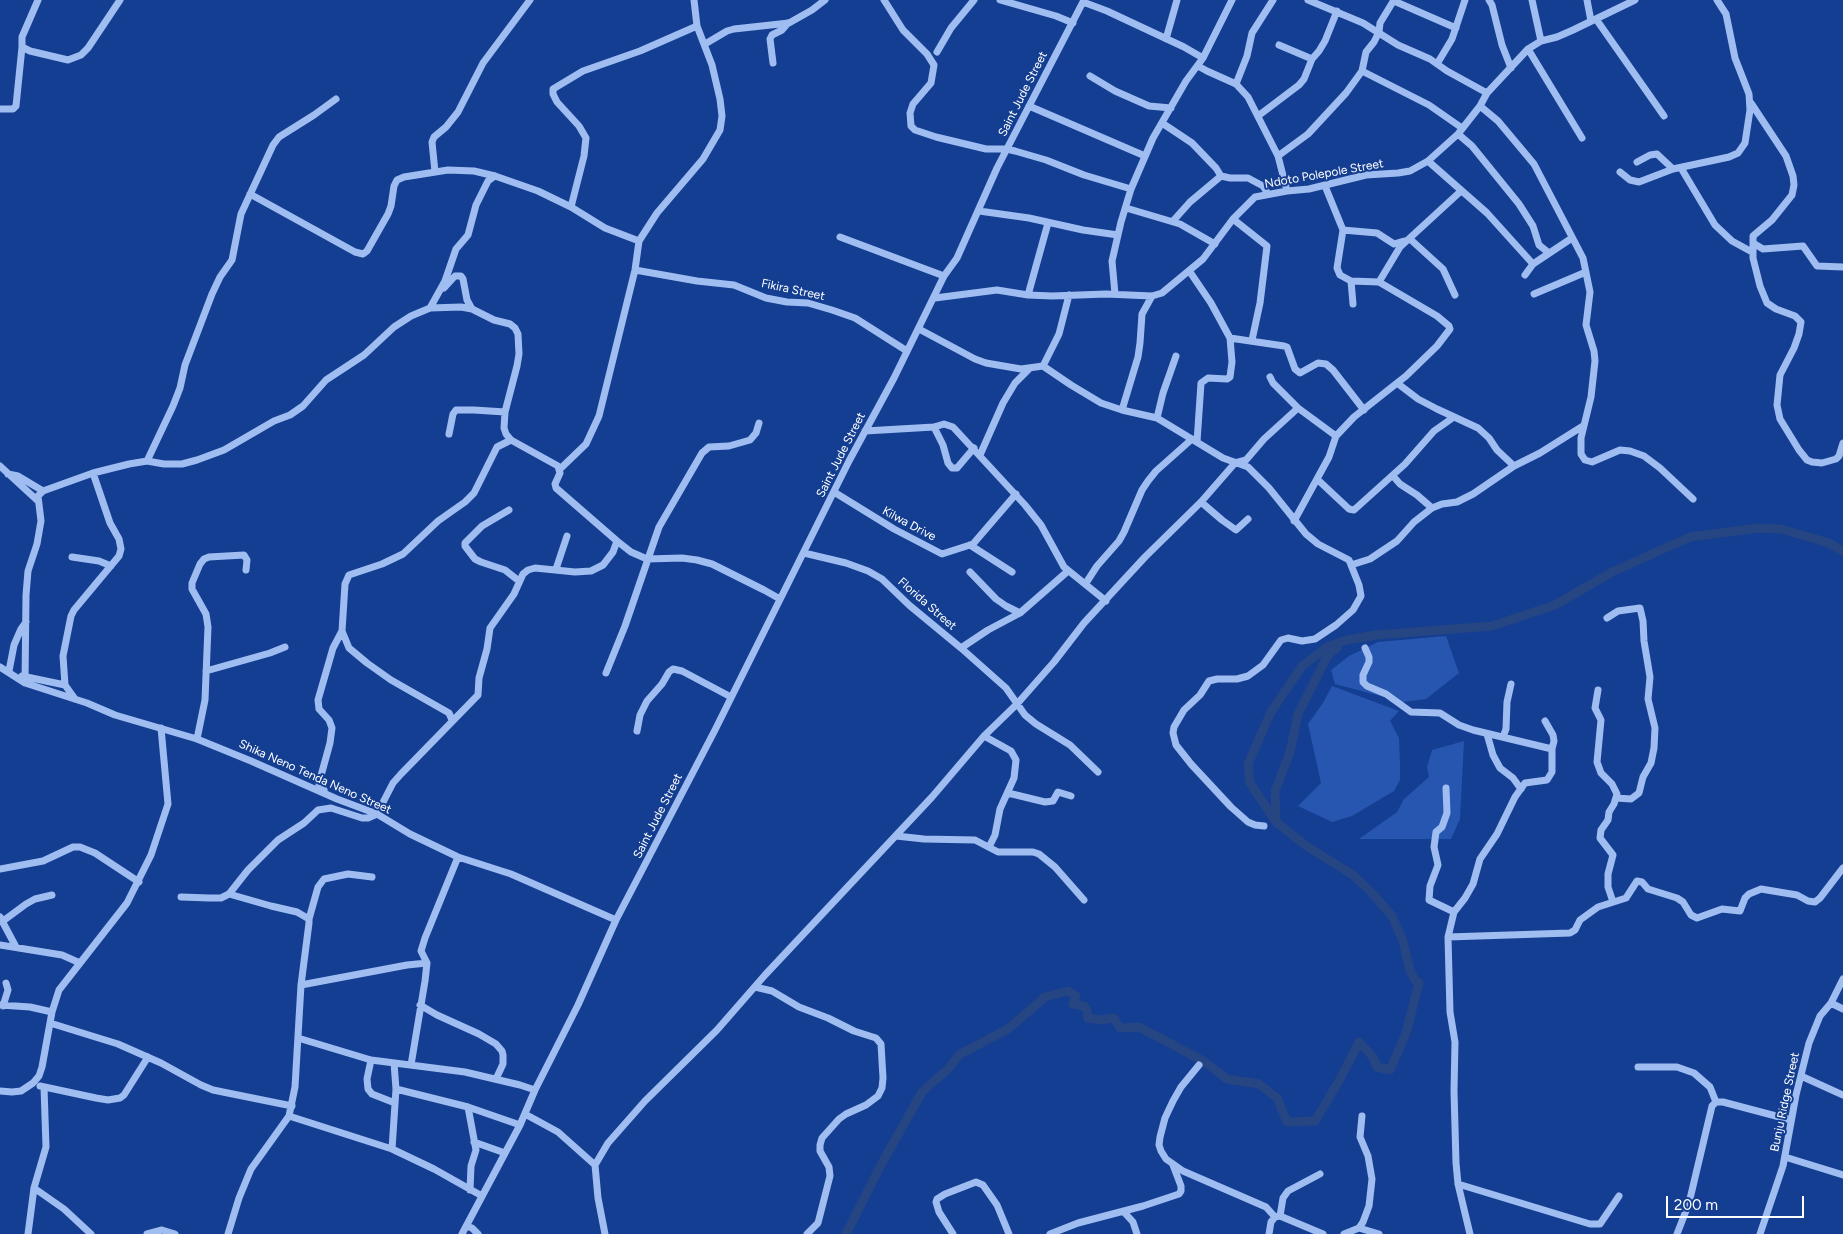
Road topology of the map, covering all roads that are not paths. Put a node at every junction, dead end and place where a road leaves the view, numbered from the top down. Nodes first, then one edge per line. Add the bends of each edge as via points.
1 (38, 0) edge
2 (120, 0) edge
3 (530, 0) edge
4 (694, 0) edge
5 (825, 0) edge
6 (884, 0) edge
7 (974, 0) edge
8 (1000, 0) edge
9 (1177, 0) edge
10 (1232, 0) edge
11 (1273, 0) edge
12 (1308, 0) edge
13 (1394, 0) edge
14 (1465, 0) edge
15 (1489, 0) edge
16 (1532, 0) edge
17 (1587, 0) edge
18 (1635, 0) edge
19 (1717, 0) edge
20 (1083, 1) edge
21 (1338, 11) junction
22 (1593, 20) junction
23 (789, 23) junction
24 (1073, 23) junction
25 (697, 26) junction
26 (1456, 28) junction
27 (1379, 32) junction
28 (1166, 39) junction
29 (1541, 41) junction
30 (705, 44) junction
31 (1280, 45) dead end
32 (22, 47) junction
33 (1528, 49) junction
34 (936, 52) dead end
35 (1202, 58) junction
36 (1312, 59) junction
37 (773, 63) dead end
38 (1437, 64) junction
39 (1198, 66) junction
40 (1511, 68) junction
41 (1362, 71) junction
42 (1090, 76) dead end
43 (1236, 84) junction
44 (1487, 94) junction
45 (336, 99) dead end
46 (1751, 103) junction
47 (1029, 106) junction
48 (1480, 106) junction
49 (1171, 108) junction
50 (0, 109) edge
51 (1258, 116) junction
52 (1664, 116) dead end
53 (1162, 124) junction
54 (1460, 131) junction
55 (1582, 138) dead end
56 (1007, 149) junction
57 (1145, 156) junction
58 (1278, 156) junction
59 (1428, 161) junction
60 (1636, 162) dead end
61 (1677, 169) junction
62 (436, 172) junction
63 (1620, 172) dead end
64 (496, 176) junction
65 (1221, 176) junction
66 (1325, 186) junction
67 (1131, 189) junction
68 (1287, 191) junction
69 (1461, 192) junction
70 (250, 194) junction
71 (1268, 194) junction
72 (571, 207) junction
73 (1126, 208) junction
74 (979, 211) junction
75 (1233, 219) junction
76 (1173, 221) junction
77 (1048, 223) junction
78 (1343, 230) junction
79 (1118, 235) junction
80 (840, 237) dead end
81 (1411, 238) junction
82 (1572, 238) junction
83 (639, 241) junction
84 (1753, 243) junction
85 (1215, 244) junction
86 (1752, 252) junction
87 (1550, 253) junction
88 (1533, 264) junction
89 (1843, 268) edge
90 (635, 270) junction
91 (1190, 272) junction
92 (1586, 272) junction
93 (1525, 275) dead end
94 (944, 276) junction
95 (1351, 281) junction
96 (1379, 282) junction
97 (440, 292) junction
98 (1115, 294) junction
99 (1534, 294) dead end
100 (1028, 295) junction
101 (1069, 295) junction
102 (1455, 295) dead end
103 (1152, 296) junction
104 (935, 298) junction
105 (1353, 304) dead end
106 (430, 308) junction
107 (472, 310) junction
108 (919, 329) junction
109 (1230, 338) junction
110 (1252, 340) junction
111 (907, 351) junction
112 (1176, 356) dead end
113 (1043, 366) junction
114 (1030, 367) junction
115 (1270, 377) dead end
116 (1397, 383) junction
117 (1298, 408) junction
118 (1122, 410) junction
119 (1364, 410) junction
120 (505, 412) junction
121 (1454, 417) junction
122 (1157, 418) junction
123 (759, 423) dead end
124 (1583, 426) junction
125 (934, 427) junction
126 (865, 431) junction
127 (449, 434) dead end
128 (1336, 436) junction
129 (511, 440) junction
130 (1194, 440) junction
131 (1843, 443) edge
132 (974, 448) junction
133 (980, 455) junction
134 (147, 461) junction
135 (1235, 463) junction
136 (0, 466) edge
137 (1514, 466) junction
138 (560, 469) junction
139 (4, 472) edge
140 (93, 474) junction
141 (1393, 476) junction
142 (1317, 479) junction
143 (43, 491) junction
144 (834, 492) junction
145 (1016, 494) junction
146 (1693, 499) dead end
147 (38, 501) junction
148 (1202, 502) junction
149 (1432, 508) junction
150 (509, 510) dead end
151 (1248, 519) dead end
152 (1294, 521) junction
153 (567, 536) dead end
154 (617, 540) junction
155 (970, 545) junction
156 (804, 554) junction
157 (72, 557) dead end
158 (646, 560) junction
159 (1351, 565) junction
160 (111, 566) junction
161 (556, 569) junction
162 (246, 570) dead end
163 (1068, 571) junction
164 (970, 572) dead end
165 (1012, 572) dead end
166 (519, 581) junction
167 (1086, 583) junction
168 (780, 599) junction
169 (1106, 601) junction
170 (1020, 614) junction
171 (1607, 618) dead end
172 (26, 622) junction
173 (342, 631) junction
174 (285, 647) dead end
175 (962, 648) junction
176 (1365, 648) dead end
177 (26, 662) junction
178 (6, 669) edge
179 (206, 671) junction
180 (606, 673) dead end
181 (25, 680) junction
182 (1511, 684) dead end
183 (65, 685) junction
184 (1598, 690) dead end
185 (731, 697) junction
186 (76, 699) junction
187 (1017, 704) junction
188 (452, 720) junction
189 (1544, 721) dead end
190 (160, 728) junction
191 (637, 731) dead end
192 (1487, 734) junction
193 (984, 736) junction
194 (1503, 737) junction
195 (197, 739) junction
196 (1552, 749) junction
197 (1098, 772) dead end
198 (1446, 788) dead end
199 (1521, 789) junction
200 (1008, 793) junction
201 (1071, 796) dead end
202 (1616, 798) junction
203 (378, 813) junction
204 (1264, 826) dead end
205 (896, 836) junction
206 (989, 847) junction
207 (458, 857) junction
208 (1843, 868) edge
209 (0, 869) edge
210 (372, 877) dead end
211 (139, 882) junction
212 (230, 894) junction
213 (52, 895) dead end
214 (181, 897) dead end
215 (1084, 900) dead end
216 (1612, 902) junction
217 (1454, 912) junction
218 (2, 919) edge
219 (309, 919) junction
220 (616, 920) junction
221 (1448, 937) junction
222 (0, 945) edge
223 (16, 947) junction
224 (80, 963) junction
225 (427, 963) junction
226 (765, 975) junction
227 (1843, 979) edge
228 (6, 983) dead end
229 (301, 985) junction
230 (756, 987) junction
231 (772, 991) junction
232 (1831, 1003) junction
233 (2, 1005) edge
234 (420, 1005) junction
235 (1843, 1009) edge
236 (52, 1012) junction
237 (50, 1023) junction
238 (298, 1038) junction
239 (148, 1057) junction
240 (371, 1060) junction
241 (394, 1063) junction
242 (411, 1065) junction
243 (1199, 1065) dead end
244 (1638, 1068) dead end
245 (1801, 1076) junction
246 (496, 1079) junction
247 (33, 1083) junction
248 (44, 1087) junction
249 (396, 1089) junction
250 (535, 1090) junction
251 (0, 1091) edge
252 (1843, 1095) edge
253 (1716, 1102) junction
254 (395, 1103) junction
255 (292, 1106) junction
256 (468, 1107) junction
257 (525, 1114) junction
258 (289, 1116) junction
259 (1362, 1116) dead end
260 (1791, 1120) junction
261 (520, 1125) junction
262 (474, 1142) junction
263 (392, 1149) junction
264 (505, 1153) junction
265 (1785, 1157) junction
266 (595, 1165) junction
267 (1173, 1165) junction
268 (1320, 1174) dead end
269 (1843, 1175) edge
270 (1458, 1184) junction
271 (34, 1188) junction
272 (470, 1190) junction
273 (482, 1196) junction
274 (1619, 1196) dead end
275 (1124, 1212) junction
276 (1277, 1216) junction
277 (466, 1226) junction
278 (1359, 1228) junction
279 (28, 1234) edge
280 (91, 1234) edge
281 (147, 1234) edge
282 (175, 1234) edge
283 (228, 1234) edge
284 (462, 1234) edge
285 (478, 1234) edge
286 (605, 1234) edge
287 (807, 1234) edge
288 (953, 1234) edge
289 (1009, 1234) edge
290 (1050, 1234) edge
291 (1137, 1234) edge
292 (1269, 1234) edge
293 (1323, 1234) edge
294 (1344, 1234) edge
295 (1380, 1234) edge
296 (1470, 1234) edge
297 (1676, 1234) edge
298 (1760, 1234) edge

1 - 32 street via 22,37
2 - 32 street via 88,48 73,59 63,60
3 - 62 street via 483,63 458,112 434,137
4 - 25 street
5 - 23 street
6 - 56 street via 908,36 934,65 931,83 910,113 911,126 942,139
7 - 34 street
8 - 24 street
9 - 28 street
10 - 35 street
11 - 43 street via 1252,33
12 - 21 street
13 - 26 street
13 - 27 street via 1380,23
14 - 26 street
15 - 40 street
16 - 29 street
17 - 22 street
18 - 22 street, Ndoto Polepole Street
19 - 46 street via 1726,14 1735,58
20 - 24 street, Saint Jude Street
20 - 28 street
21 - 27 street
21 - 36 street via 1325,41
22 - 29 street, Ndoto Polepole Street
22 - 52 street
23 - 30 street via 734,29
23 - 37 street via 770,39
24 - 47 street, Saint Jude Street
25 - 30 street
25 - 72 street via 582,71 553,89 557,102 586,138
26 - 38 street
27 - 38 street
27 - 41 street via 1364,56
28 - 35 street
29 - 33 street, Ndoto Polepole Street
30 - 83 street via 720,99 720,130 703,158
31 - 36 street
32 - 50 street via 16,106
33 - 40 street, Ndoto Polepole Street
33 - 55 street
35 - 39 street
36 - 51 street via 1299,85
38 - 44 street
39 - 43 street
39 - 49 street
40 - 44 street, Ndoto Polepole Street
41 - 54 street via 1429,105
41 - 58 street via 1317,126
42 - 49 street via 1148,106
43 - 51 street via 1248,97
44 - 48 street, Ndoto Polepole Street
45 - 70 street via 279,137
46 - 61 street via 1747,136 1738,153
46 - 84 street via 1786,156 1794,185 1792,195 1772,220 1753,236
47 - 56 street, Saint Jude Street
47 - 57 street
48 - 54 street, Ndoto Polepole Street
48 - 82 street via 1498,121 1534,164
49 - 53 street
51 - 58 street
53 - 57 street
53 - 65 street via 1192,142
54 - 59 street, Ndoto Polepole Street
54 - 87 street via 1519,204 1533,226 1539,245
56 - 67 street
56 - 74 street, Saint Jude Street
57 - 67 street
58 - 68 street
59 - 66 street, Ndoto Polepole Street via 1398,173 1358,177
59 - 69 street
60 - 61 street via 1657,154
61 - 63 street via 1636,182
61 - 86 street via 1715,225 1732,241
62 - 64 street via 460,170
62 - 70 street via 397,180 388,214 363,254
64 - 72 street
64 - 97 street via 488,180 473,211 470,231 456,249
65 - 71 street via 1248,178 1263,186
65 - 76 street
66 - 68 street, Ndoto Polepole Street
66 - 78 street
67 - 73 street
68 - 71 street, Ndoto Polepole Street
69 - 81 street
69 - 88 street via 1487,213
70 - 134 street via 241,214 232,260 212,294 184,365 173,406
71 - 75 street, Ndoto Polepole Street via 1255,197
72 - 83 street via 605,228
73 - 76 street
73 - 79 street
74 - 77 street
74 - 94 street, Saint Jude Street via 957,258
75 - 85 street, Ndoto Polepole Street
75 - 110 street via 1267,246
76 - 85 street
77 - 79 street
77 - 100 street
78 - 81 street via 1377,234 1394,244
78 - 95 street via 1337,268 1340,275
79 - 98 street via 1112,261
80 - 94 street
81 - 96 street via 1400,247
81 - 102 street via 1443,269
82 - 87 street
82 - 92 street via 1583,258
83 - 90 street
84 - 86 street
84 - 89 street via 1763,249 1803,246 1817,266
85 - 91 street, Ndoto Polepole Street
86 - 131 street via 1767,303 1801,322 1794,348 1780,375 1777,405 1780,419 1799,450 1812,462 1836,459
87 - 88 street
88 - 93 street
90 - 111 street, Fikira Street via 734,285 766,298 808,303 839,312 855,318
90 - 138 street via 599,416 586,444
91 - 103 street, Ndoto Polepole Street via 1162,293
91 - 109 street
92 - 99 street
92 - 124 street via 1590,292 1586,325 1595,361 1591,397
94 - 104 street, Saint Jude Street
95 - 96 street
95 - 105 street
96 - 116 street via 1437,316 1450,329 1437,346
97 - 106 street
97 - 107 street via 455,276 461,276
98 - 101 street
98 - 103 street
100 - 101 street
100 - 104 street via 997,290
101 - 113 street via 1059,334
103 - 118 street via 1142,314 1138,357
104 - 108 street, Saint Jude Street
106 - 107 street via 454,306
106 - 134 street via 394,327 364,355 326,380 290,415 224,450 197,460 182,464
107 - 120 street via 510,324 518,334 517,366
108 - 111 street, Saint Jude Street
108 - 114 street via 986,363 1021,369
109 - 110 street
109 - 130 street via 1230,377 1225,380 1208,378 1201,383
110 - 119 street via 1287,347 1295,369 1300,373 1318,363 1326,364
111 - 126 street, Saint Jude Street
112 - 122 street
113 - 114 street
113 - 118 street via 1101,403
114 - 133 street via 1003,403
115 - 117 street
116 - 119 street
116 - 121 street via 1418,399
117 - 128 street
117 - 135 street via 1246,460
118 - 122 street
119 - 128 street
120 - 127 street via 456,410
120 - 129 street via 504,428
121 - 137 street via 1483,431
121 - 141 street via 1434,431
122 - 130 street
123 - 158 street via 756,433 742,444 706,448 658,527
124 - 137 street
124 - 146 street via 1581,447 1585,460 1592,462 1620,450 1644,456
125 - 126 street
125 - 132 street via 944,424 953,427
125 - 132 street via 952,468 957,468
126 - 144 street, Saint Jude Street
128 - 142 street
129 - 138 street
129 - 173 street via 497,448 474,493 438,521 411,548 382,564 349,575 345,584
130 - 135 street
130 - 167 street via 1148,481 1122,536
132 - 133 street
133 - 145 street
134 - 140 street
135 - 148 street
135 - 152 street via 1248,467
136 - 139 street
137 - 149 street via 1461,500
138 - 154 street via 556,488
139 - 143 street via 18,476
139 - 147 street
140 - 143 street
140 - 160 street via 110,523 120,539 119,556
141 - 142 street via 1354,510
141 - 149 street
142 - 152 street
143 - 147 street
144 - 155 street, Kilwa Drive via 872,517 939,553 946,554
144 - 156 street, Saint Jude Street
145 - 155 street, Kilwa Drive
145 - 163 street via 1041,526
147 - 172 street via 40,521 28,571
148 - 151 street via 1236,530
148 - 169 street via 1145,557
149 - 159 street via 1397,541 1370,559
150 - 166 street via 482,526 465,546 481,562 505,570
152 - 159 street via 1312,540 1349,560
153 - 161 street
154 - 158 street
154 - 161 street via 613,552 602,565 590,571
155 - 165 street
156 - 168 street, Saint Jude Street
156 - 175 street, Florida Street via 846,563 882,579
157 - 160 street
158 - 168 street via 697,560
158 - 180 street
159 - 204 street via 1361,596 1353,610 1315,639 1280,640 1263,665 1248,676 1209,682 1184,710 1174,727 1176,745 1190,764 1248,822
160 - 183 street via 71,616 63,656
161 - 166 street via 534,568
162 - 179 street via 244,555 210,557 200,564 192,583 208,619
163 - 167 street
163 - 170 street
164 - 170 street via 996,599
166 - 188 street via 514,594 490,628 478,695
167 - 169 street
168 - 185 street, Saint Jude Street
169 - 187 street via 1084,622
170 - 175 street
171 - 202 street via 1618,611 1640,608 1650,677 1648,699 1655,728 1651,764 1639,793 1632,799
172 - 177 street
172 - 178 street
173 - 188 street via 350,648 367,663 446,711
173 - 203 street via 333,648 318,700 332,728 320,786
174 - 179 street
175 - 187 street, Florida Street via 1006,688
176 - 192 street via 1369,662 1362,680 1367,686 1386,694 1411,712 1440,713 1459,725
177 - 178 street
177 - 181 street
178 - 181 street, Shika Neno Tenda Neno Street
179 - 195 street via 205,700
181 - 183 street
181 - 186 street, Shika Neno Tenda Neno Street
182 - 194 street
183 - 186 street
184 - 202 street via 1595,708 1601,720 1597,762 1601,773 1616,790
185 - 191 street via 673,669 647,701
185 - 220 street, Saint Jude Street
186 - 190 street, Shika Neno Tenda Neno Street
187 - 193 street
187 - 197 street, Florida Street via 1036,724 1070,745
188 - 203 street via 393,783
189 - 196 street via 1553,736
190 - 195 street, Shika Neno Tenda Neno Street
190 - 211 street via 168,804
192 - 194 street
192 - 199 street via 1500,768
193 - 200 street via 1014,755 1014,778
193 - 205 street
194 - 196 street
195 - 203 street, Shika Neno Tenda Neno Street via 337,800
196 - 199 street via 1549,777 1542,781 1529,781
198 - 217 street via 1447,813 1442,827 1436,832 1434,848 1438,865 1430,886 1429,900
199 - 217 street via 1484,852 1473,884
200 - 201 street via 1045,802 1053,801 1058,792
200 - 206 street
202 - 216 street via 1600,838 1613,855 1608,874
203 - 207 street, Shika Neno Tenda Neno Street via 414,836
203 - 212 street via 362,818 331,808 318,810 278,840
205 - 206 street via 975,840
205 - 226 street
206 - 215 street via 998,852 1039,854 1068,879
207 - 220 street, Shika Neno Tenda Neno Street via 511,874
207 - 225 street via 424,938 421,951
208 - 216 street via 1815,902 1797,895 1760,889 1745,898 1740,911 1722,909 1697,918 1677,898 1648,889 1636,881 1626,898
209 - 211 street via 43,861 80,847
210 - 219 street via 348,874 324,879 318,887
211 - 224 street via 127,903
212 - 214 street via 221,898
212 - 219 street via 296,912
213 - 218 street via 35,899
216 - 221 street via 1598,906 1570,933
217 - 221 street
218 - 223 street
219 - 229 street
220 - 250 street, Saint Jude Street
221 - 270 street via 1450,1012 1455,1042
222 - 223 street
223 - 224 street via 68,957
224 - 236 street via 62,984
225 - 229 street
225 - 234 street
226 - 230 street
226 - 231 street
227 - 232 street, Bunju Ridge Street
228 - 233 street via 8,990
229 - 238 street
230 - 231 street
230 - 266 street via 645,1101 608,1143
231 - 287 street via 799,1007 876,1038 881,1044 883,1078 878,1096 839,1119 822,1138 820,1151 830,1176 818,1223
232 - 235 street
232 - 245 street, Bunju Ridge Street via 1820,1016
233 - 236 street
234 - 242 street
234 - 246 street via 496,1044 502,1051 503,1064
236 - 237 street
237 - 239 street
237 - 247 street via 42,1067
238 - 240 street
238 - 255 street
239 - 248 street via 120,1098 108,1100
239 - 255 street via 213,1090
240 - 241 street
240 - 254 street via 368,1088 372,1094
241 - 242 street
241 - 249 street
242 - 246 street
243 - 267 street via 1173,1101 1160,1137 1161,1151
244 - 253 street via 1677,1067 1694,1073 1710,1087
245 - 252 street
245 - 260 street, Bunju Ridge Street
246 - 250 street
247 - 248 street
247 - 251 street via 12,1092
248 - 271 street via 46,1147
249 - 254 street
249 - 256 street
250 - 257 street, Saint Jude Street
253 - 260 street
253 - 297 street via 1712,1106 1689,1203
254 - 263 street
255 - 258 street
256 - 261 street
256 - 262 street
257 - 261 street, Saint Jude Street
257 - 266 street via 558,1132
258 - 263 street
258 - 283 street via 251,1169
259 - 278 street via 1360,1137 1372,1179 1369,1206
260 - 265 street, Bunju Ridge Street
261 - 264 street, Saint Jude Street
262 - 264 street
262 - 272 street via 476,1150 471,1166
263 - 272 street
264 - 273 street, Saint Jude Street
265 - 269 street
265 - 298 street, Bunju Ridge Street
266 - 286 street
267 - 275 street via 1181,1191
267 - 276 street via 1266,1207
268 - 276 street via 1288,1191
270 - 274 street via 1596,1225 1603,1221
270 - 296 street
271 - 279 street
271 - 280 street
272 - 273 street
273 - 277 street, Saint Jude Street
275 - 290 street via 1078,1223
275 - 291 street via 1133,1222
276 - 292 street
276 - 293 street
277 - 284 street, Saint Jude Street
277 - 285 street
278 - 294 street
278 - 295 street
281 - 282 street via 162,1230
288 - 289 street via 939,1212 936,1199 976,1182 983,1185 997,1205

